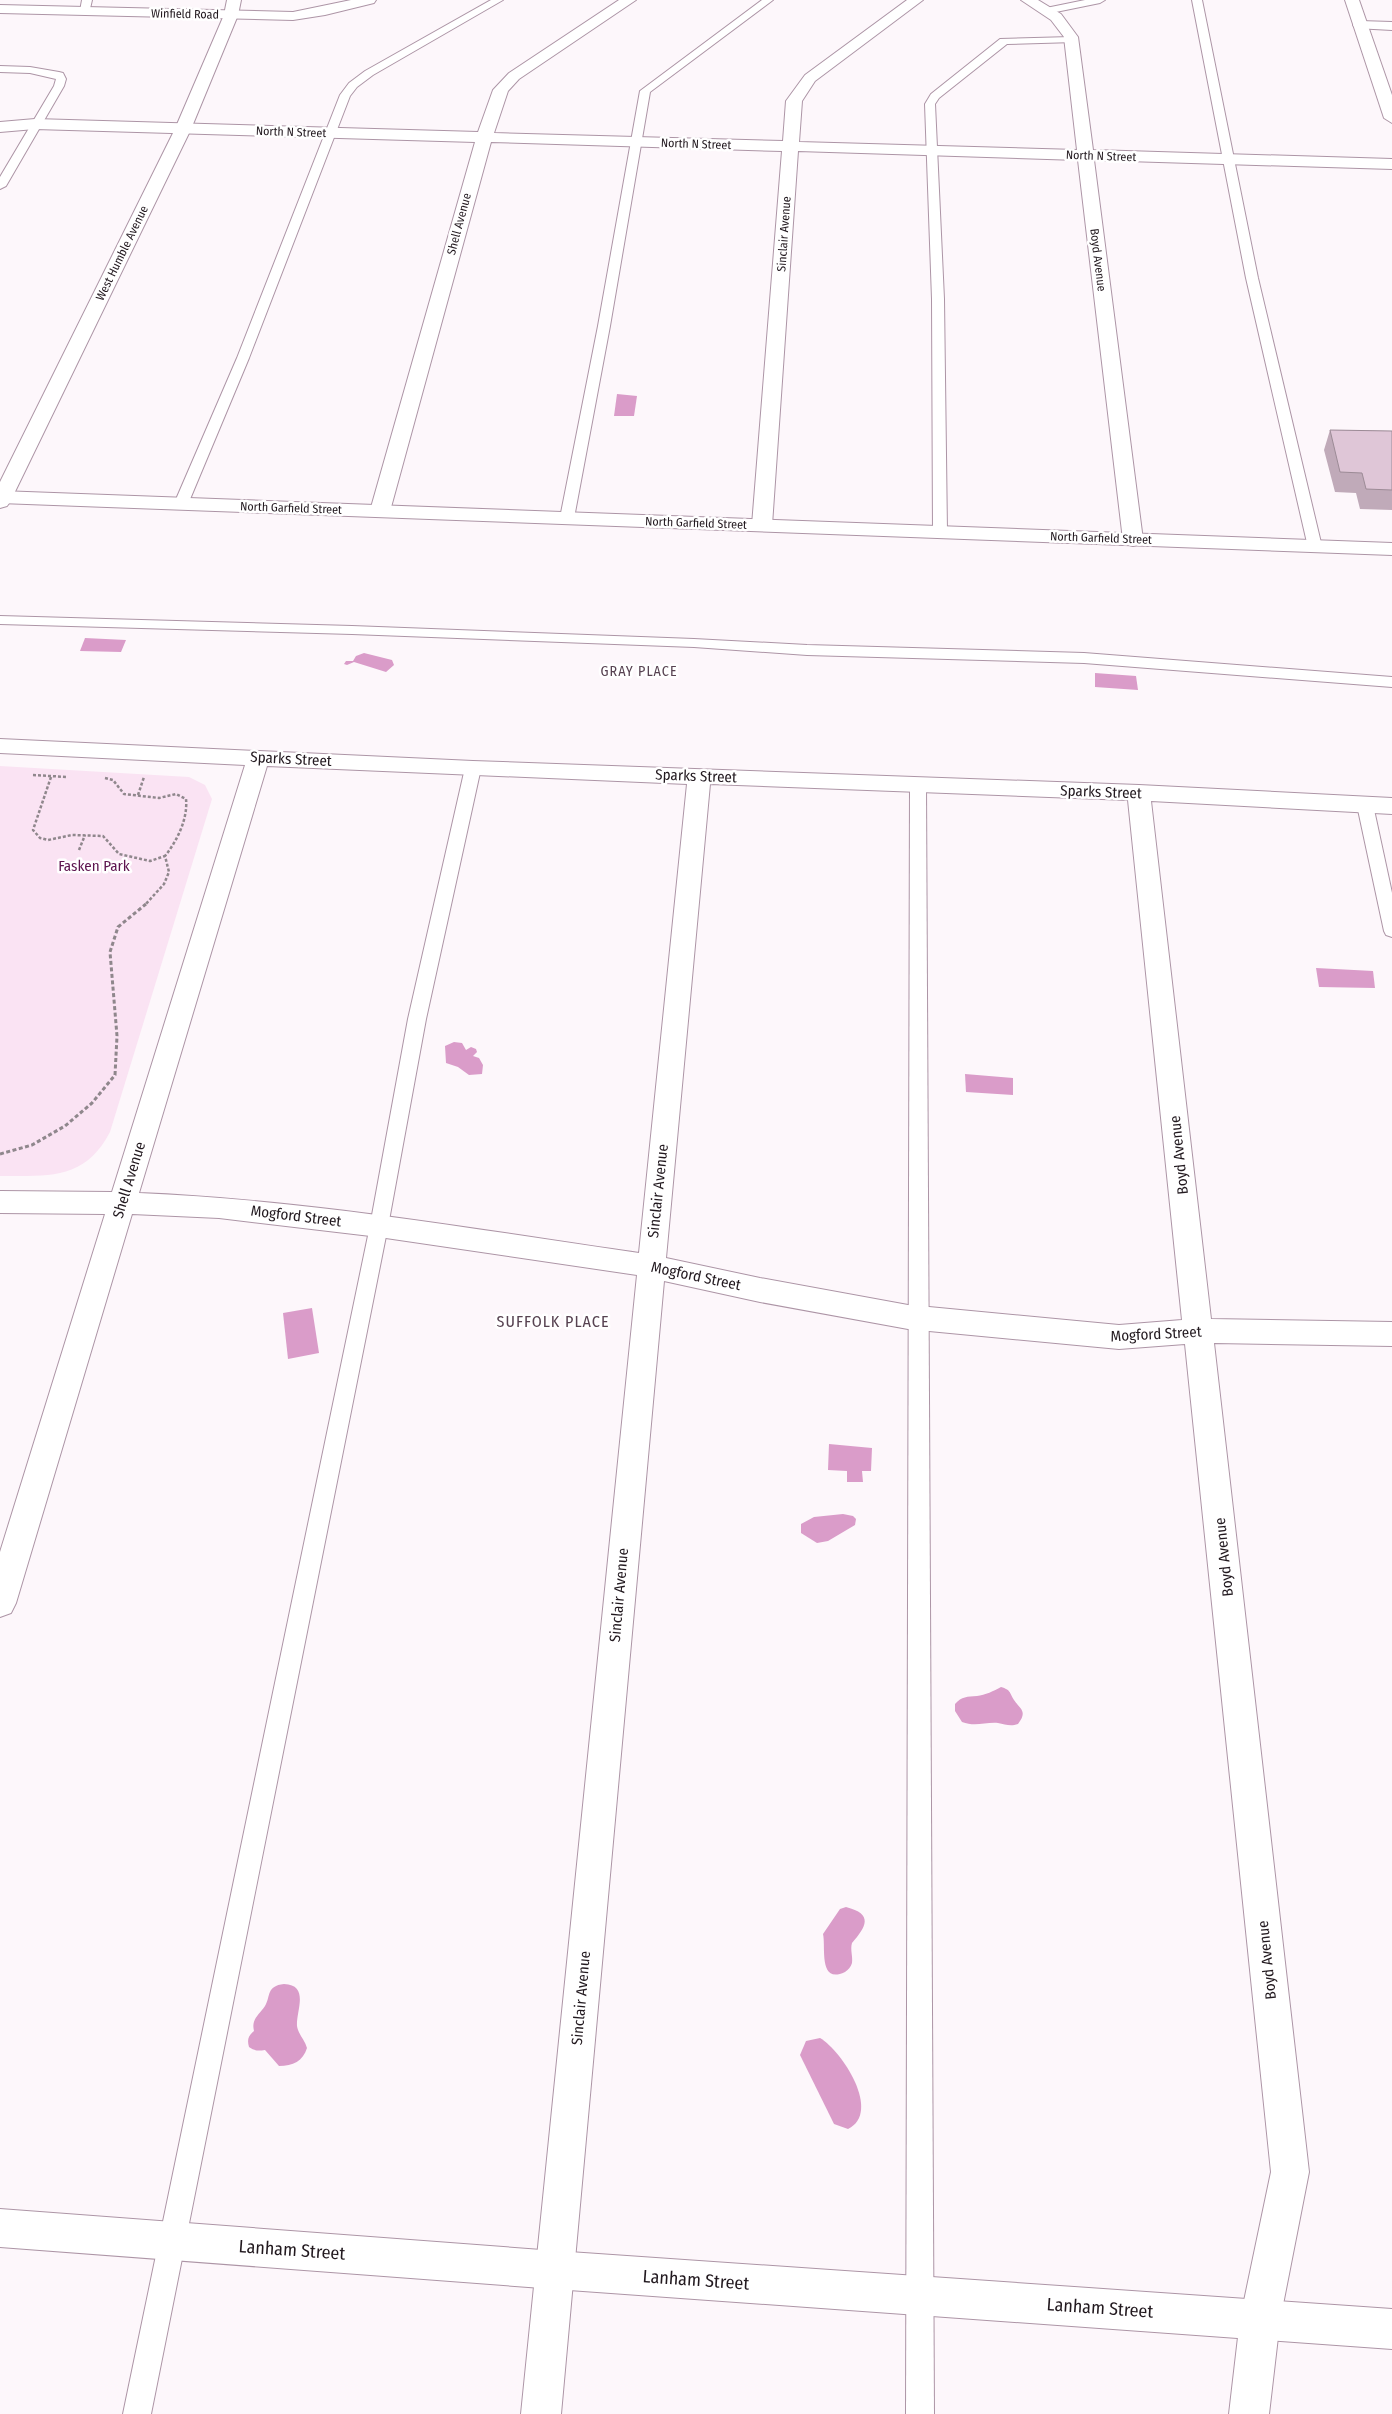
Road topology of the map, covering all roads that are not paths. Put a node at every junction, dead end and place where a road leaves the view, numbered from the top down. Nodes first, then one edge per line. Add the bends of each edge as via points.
1 (369, 0) edge
2 (498, 0) edge
3 (629, 0) edge
4 (768, 0) edge
5 (916, 0) edge
6 (1028, 0) edge
7 (1100, 0) edge
8 (1197, 0) edge
9 (1352, 0) edge
10 (86, 6) edge
11 (232, 7) edge
12 (0, 9) edge
13 (1046, 11) junction
14 (1360, 26) junction
15 (1392, 26) edge
16 (1071, 40) junction
17 (0, 69) edge
18 (1387, 90) edge
19 (1392, 118) edge
20 (35, 124) junction
21 (0, 127) edge
22 (183, 129) junction
23 (332, 133) junction
24 (484, 138) junction
25 (637, 142) junction
26 (791, 147) junction
27 (933, 151) junction
28 (1085, 155) junction
29 (1230, 159) junction
30 (1392, 164) edge
31 (0, 186) edge
32 (1, 499) edge
33 (181, 504) junction
34 (380, 512) junction
35 (567, 518) junction
36 (762, 525) junction
37 (940, 532) junction
38 (1133, 540) junction
39 (1315, 546) junction
40 (1392, 549) edge
41 (0, 620) edge
42 (1392, 682) edge
43 (0, 746) edge
44 (258, 758) junction
45 (474, 768) junction
46 (699, 775) junction
47 (918, 786) junction
48 (1139, 793) junction
49 (1365, 805) junction
50 (1392, 806) edge
51 (1392, 931) edge
52 (0, 1202) edge
53 (122, 1203) junction
54 (379, 1226) junction
55 (650, 1266) junction
56 (917, 1318) junction
57 (1199, 1331) junction
58 (1392, 1334) edge
59 (0, 1603) edge
60 (0, 2228) edge
61 (171, 2241) junction
62 (555, 2270) junction
63 (921, 2296) junction
64 (1260, 2320) junction
65 (1392, 2328) edge
66 (137, 2414) edge
67 (541, 2414) edge
68 (920, 2414) edge
69 (1249, 2414) edge

1 - 11 street, Winfield Road via 293,16
2 - 23 lane via 353,85 345,95
3 - 24 street, Shell Avenue via 514,76 501,90
4 - 25 lane via 645,91
5 - 26 street, Sinclair Avenue via 810,78 794,102
6 - 13 street, Boyd Avenue
7 - 13 lane
8 - 29 lane
9 - 14 street
10 - 11 street, Winfield Road
10 - 12 street, Winfield Road
11 - 22 street, West Humble Avenue
13 - 16 street, Boyd Avenue via 1056,17
14 - 15 street
14 - 18 street
16 - 27 lane via 1010,40 997,45 935,96 930,104
16 - 28 street, Boyd Avenue
17 - 20 lane via 59,75 59,86
18 - 19 street
20 - 21 street, North N Street
20 - 22 street, North N Street
20 - 31 lane
22 - 23 street, North N Street
22 - 32 street, West Humble Avenue
23 - 24 street, North N Street
23 - 33 lane
24 - 25 street, North N Street
24 - 34 street, Shell Avenue
25 - 26 street, North N Street
25 - 35 lane
26 - 27 street, North N Street
26 - 36 street, Sinclair Avenue
27 - 28 street, North N Street
27 - 37 lane
28 - 29 street, North N Street
28 - 38 street, Boyd Avenue
29 - 30 street, North N Street
29 - 39 lane via 1252,278
32 - 33 street, North Garfield Street
33 - 34 street, North Garfield Street
34 - 35 street, North Garfield Street
35 - 36 street, North Garfield Street
36 - 37 street, North Garfield Street
37 - 38 street, North Garfield Street
38 - 39 street, North Garfield Street
39 - 40 street, North Garfield Street
41 - 42 lane via 1084,658
43 - 44 street, Sparks Street
44 - 45 street, Sparks Street
44 - 53 street, Shell Avenue
45 - 46 street, Sparks Street
45 - 54 lane via 417,1018
46 - 47 street, Sparks Street
46 - 55 street, Sinclair Avenue
47 - 48 street, Sparks Street
47 - 56 lane
48 - 49 street, Sparks Street
48 - 57 street, Boyd Avenue
49 - 50 street, Sparks Street
49 - 51 lane
52 - 53 street, Mogford Street
53 - 54 street, Mogford Street via 219,1207
53 - 59 street, Shell Avenue
54 - 55 street, Mogford Street
54 - 61 lane
55 - 56 street, Mogford Street via 760,1290
55 - 62 street, Sinclair Avenue
56 - 57 street, Mogford Street via 1119,1337
56 - 63 lane
57 - 58 street, Mogford Street
57 - 64 street, Boyd Avenue via 1290,2172
60 - 61 street, Lanham Street
61 - 62 street, Lanham Street
61 - 66 lane
62 - 63 street, Lanham Street
62 - 67 street, Sinclair Avenue
63 - 64 street, Lanham Street
63 - 68 lane
64 - 65 street, Lanham Street
64 - 69 street, Boyd Avenue

